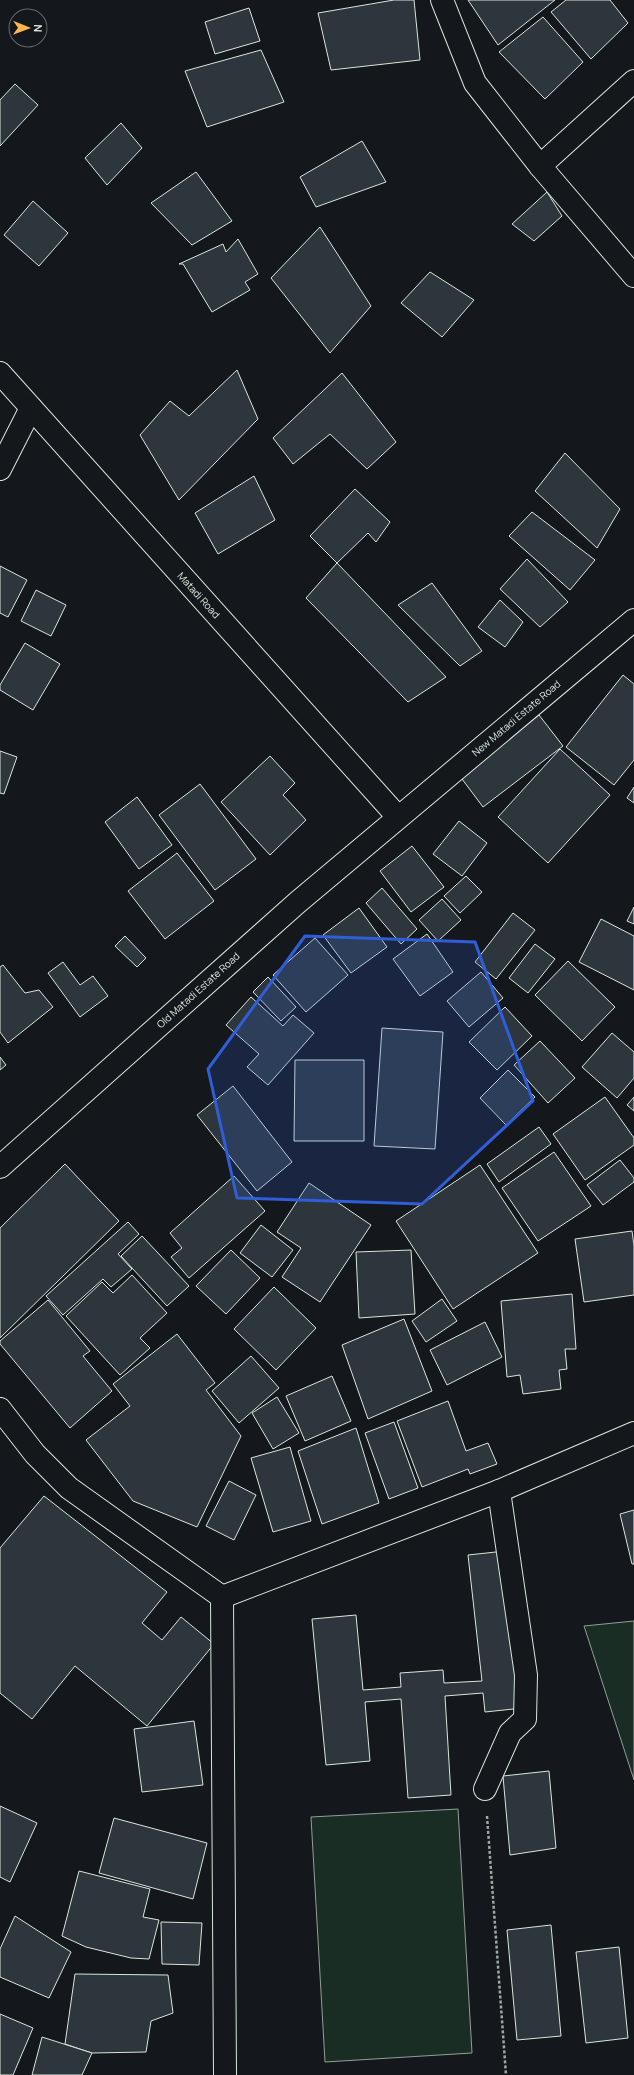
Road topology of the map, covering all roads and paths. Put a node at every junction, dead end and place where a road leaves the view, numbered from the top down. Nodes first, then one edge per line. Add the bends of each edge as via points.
1 (442, 0) edge
2 (634, 81) edge
3 (540, 166) junction
4 (634, 276) edge
5 (0, 373) edge
6 (31, 408) junction
7 (0, 470) edge
8 (634, 620) edge
9 (398, 816) junction
10 (0, 1167) edge
11 (0, 1409) edge
12 (634, 1434) edge
13 (499, 1491) junction
14 (222, 1597) junction
15 (485, 1789) joint
16 (225, 2075) edge
17 (506, 2075) edge

1 - 3 street via 475,83
2 - 3 street
3 - 4 street
5 - 6 street, Matadi Road
6 - 7 street
6 - 9 street, Matadi Road
8 - 9 street, New Matadi Estate Road
9 - 10 street, Old Matadi Estate Road
11 - 14 street via 35,1454 69,1488
12 - 13 street
13 - 14 street
13 - 15 street via 526,1675 525,1719 510,1733
14 - 16 street
15 - 17 path

